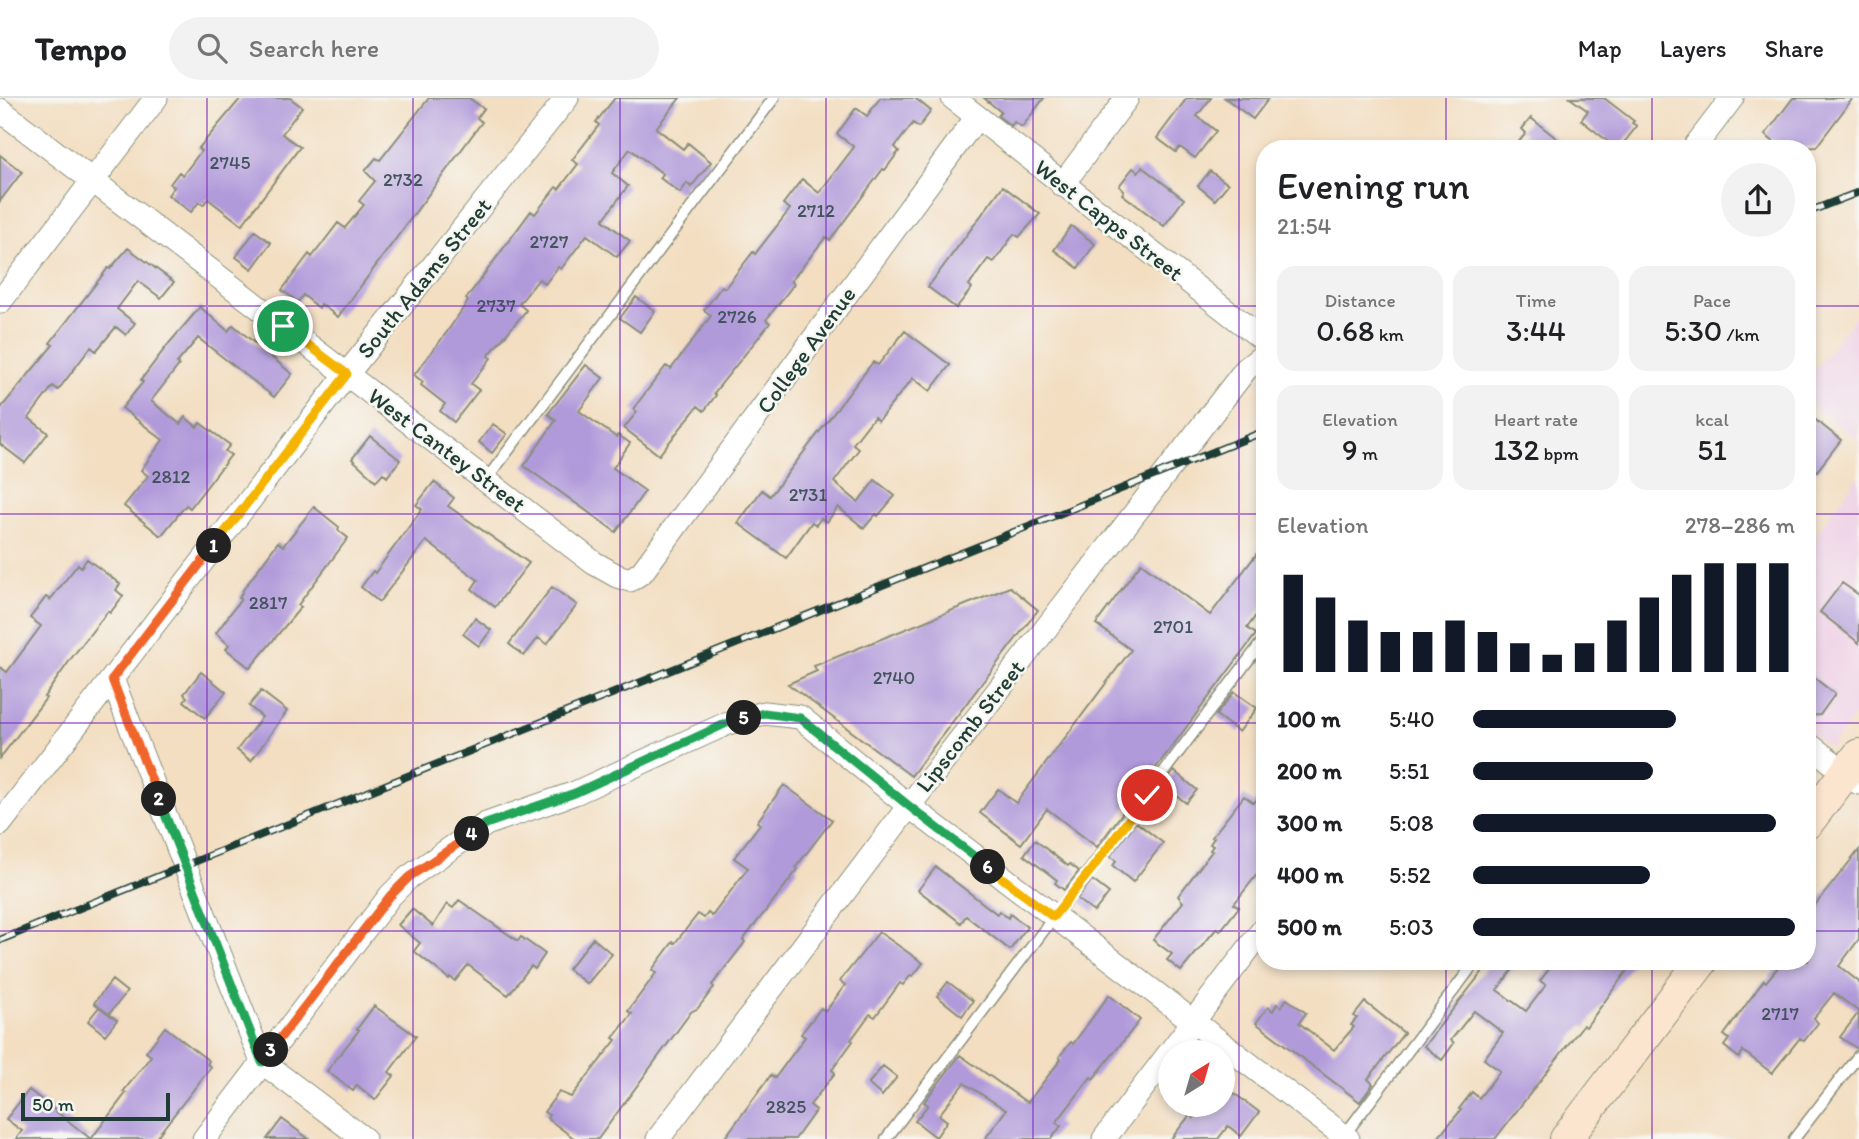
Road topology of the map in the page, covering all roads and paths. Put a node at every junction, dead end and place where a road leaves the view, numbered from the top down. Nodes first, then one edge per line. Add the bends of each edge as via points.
1 (156, 98) edge
2 (567, 98) edge
3 (774, 98) edge
4 (953, 98) edge
5 (1127, 98) edge
6 (1732, 98) edge
7 (0, 110) edge
8 (978, 117) junction
9 (1700, 140) edge
10 (93, 181) junction
11 (1062, 185) junction
12 (0, 302) edge
13 (1256, 334) edge
14 (1256, 361) edge
15 (347, 374) junction
16 (486, 481) junction
17 (631, 580) joint
18 (1256, 650) edge
19 (112, 679) junction
20 (1816, 749) edge
21 (1854, 770) edge
22 (909, 806) junction
23 (1816, 813) edge
24 (0, 824) edge
25 (1053, 917) junction
26 (1256, 939) edge
27 (1469, 970) edge
28 (1695, 970) edge
29 (1193, 1022) junction
30 (1859, 1055) edge
31 (262, 1062) junction
32 (1344, 1138) edge
33 (204, 1139) edge
34 (363, 1139) edge
35 (658, 1139) edge
36 (887, 1139) edge
37 (1104, 1139) edge
38 (1566, 1139) edge
39 (1794, 1139) edge

1 - 10 street
2 - 15 street, South Adams Street
3 - 16 lane
4 - 8 street, West Capps Street
5 - 11 street
6 - 9 street
7 - 10 street, West Cantey Street
8 - 11 street, West Capps Street
8 - 17 street, College Avenue via 642,572
10 - 12 street
10 - 15 street, West Cantey Street
11 - 13 street, West Capps Street
14 - 22 street, Lipscomb Street via 1245,369
15 - 16 street, West Cantey Street
15 - 19 street, South Adams Street
16 - 17 street, West Cantey Street via 594,563
18 - 25 lane
19 - 24 street, South Adams Street
19 - 31 street
20 - 21 street
21 - 23 main road
22 - 25 street
22 - 31 street via 800,718 764,713 727,723 575,793 486,824 409,877
22 - 35 street, Lipscomb Street
25 - 29 street
25 - 36 lane
26 - 29 street
27 - 32 lane
28 - 38 main road
29 - 32 street
29 - 37 street
30 - 39 lane
31 - 33 street
31 - 34 street

